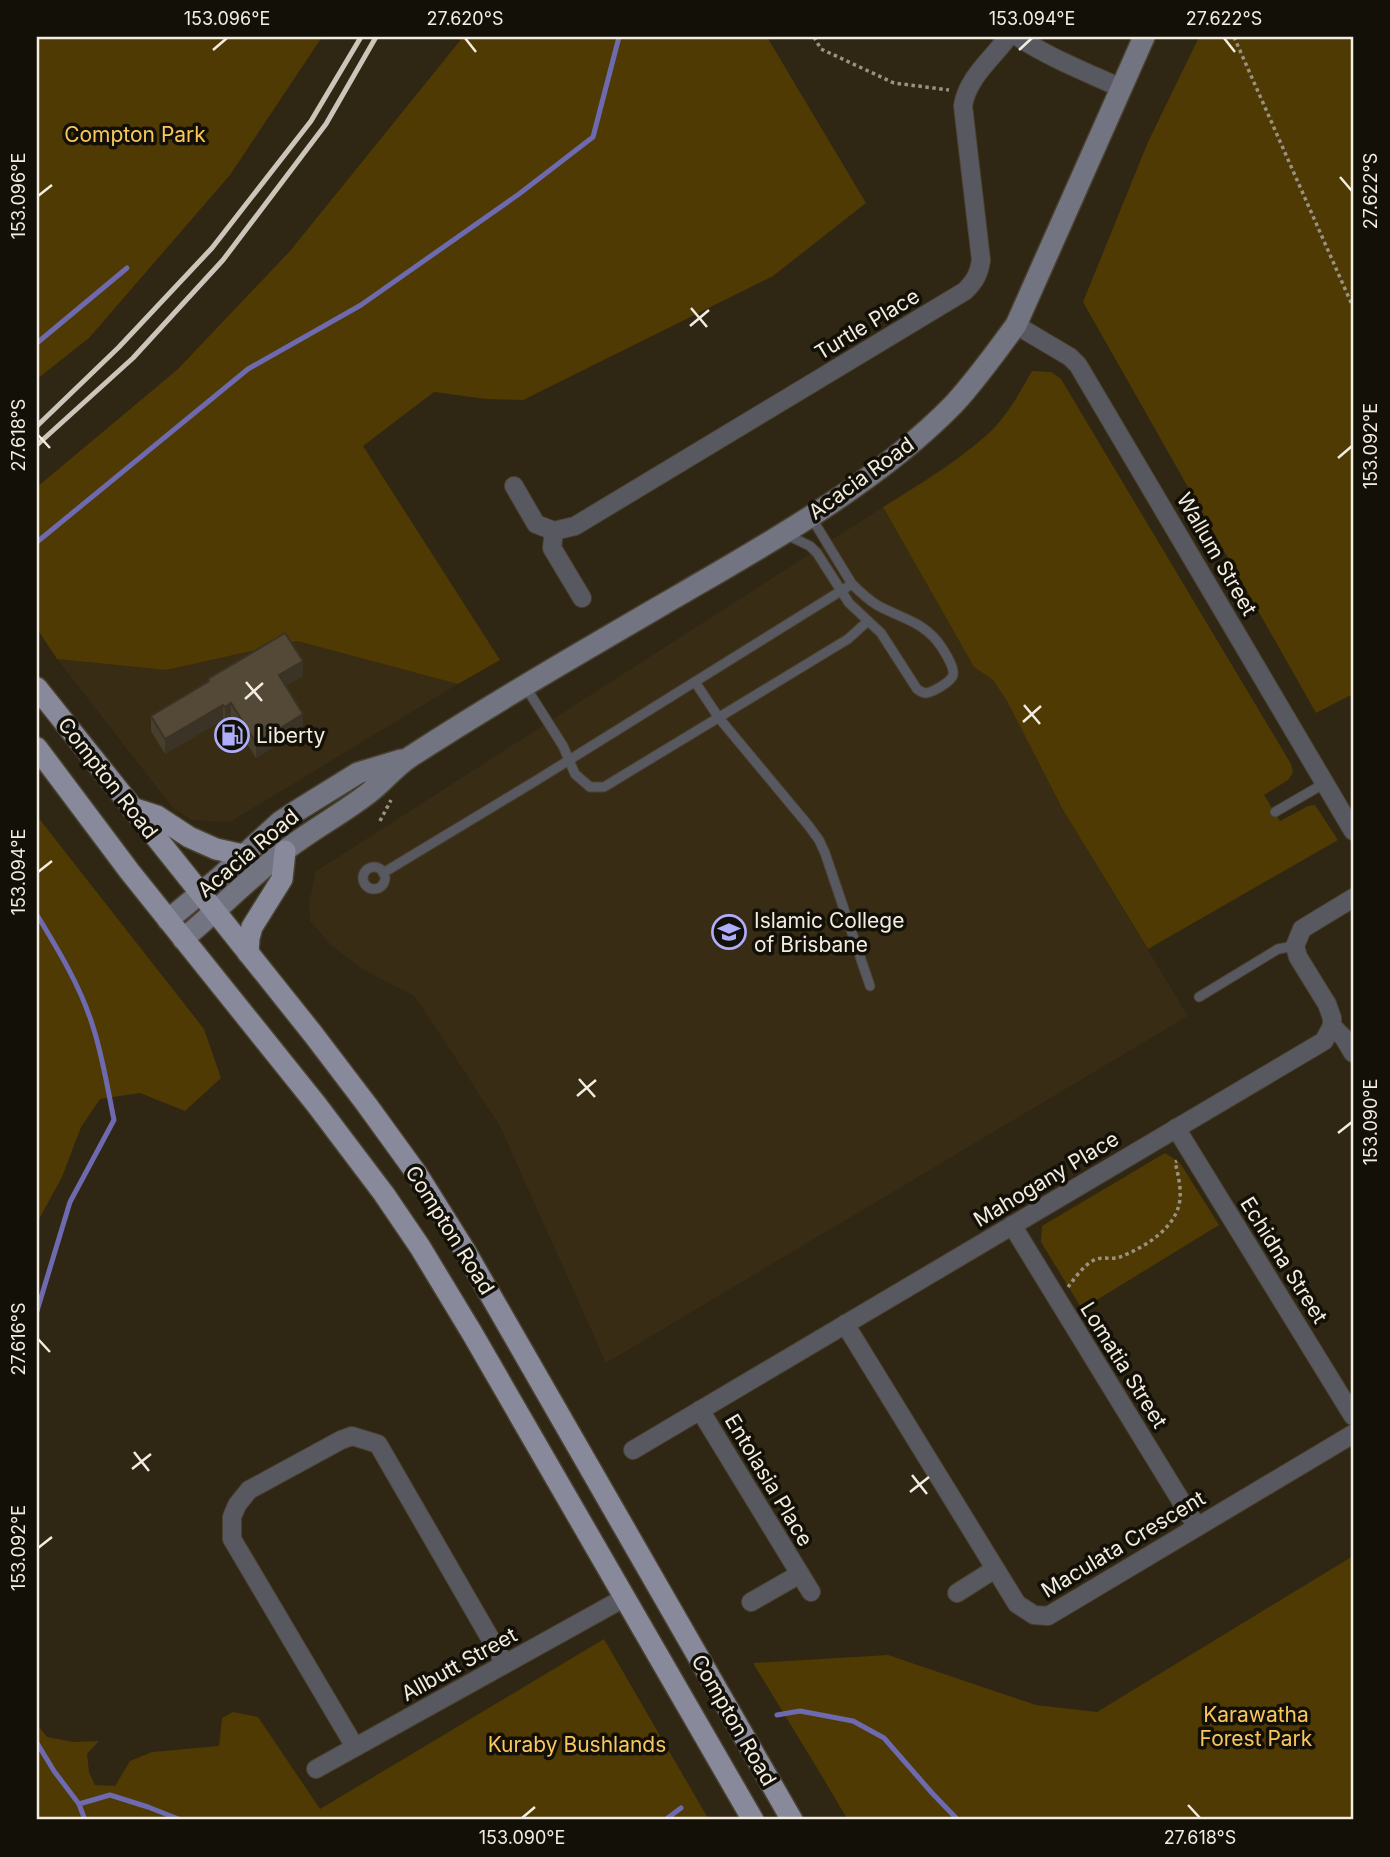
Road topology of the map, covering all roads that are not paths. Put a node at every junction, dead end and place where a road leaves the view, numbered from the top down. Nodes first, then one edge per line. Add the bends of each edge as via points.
1 (1009, 37) edge
2 (1018, 37) edge
3 (1144, 37) edge
4 (1121, 88) junction
5 (1016, 325) junction
6 (514, 486) dead end
7 (810, 515) junction
8 (554, 531) junction
9 (782, 533) junction
10 (852, 584) junction
11 (841, 591) junction
12 (582, 598) dead end
13 (868, 621) junction
14 (695, 682) junction
15 (525, 686) junction
16 (37, 688) edge
17 (719, 718) junction
18 (39, 755) edge
19 (407, 759) junction
20 (569, 760) junction
21 (1325, 783) junction
22 (132, 808) junction
23 (1275, 812) dead end
24 (1353, 831) edge
25 (285, 851) junction
26 (243, 855) junction
27 (383, 873) dead end
28 (200, 893) junction
29 (1353, 898) edge
30 (215, 912) junction
31 (168, 920) junction
32 (183, 939) junction
33 (1295, 946) junction
34 (248, 953) junction
35 (870, 986) dead end
36 (1199, 997) dead end
37 (1332, 1026) junction
38 (1353, 1053) edge
39 (1176, 1128) junction
40 (1012, 1226) junction
41 (845, 1324) junction
42 (700, 1410) junction
43 (1353, 1416) edge
44 (1353, 1434) edge
45 (632, 1450) dead end
46 (1197, 1527) junction
47 (995, 1569) junction
48 (800, 1574) junction
49 (811, 1592) dead end
50 (957, 1593) dead end
51 (624, 1598) junction
52 (751, 1602) dead end
53 (505, 1664) junction
54 (355, 1747) junction
55 (316, 1769) dead end
56 (753, 1820) edge
57 (792, 1820) edge

1 - 8 street, Turtle Place via 971,83 963,106 981,260 974,282 575,526
2 - 4 street
3 - 4 street, Acacia Road
4 - 5 street, Acacia Road
5 - 7 street, Acacia Road via 972,383 932,424
5 - 21 street, Wallum Street via 1078,365
6 - 8 street via 536,524
7 - 9 street, Acacia Road
7 - 10 lane
8 - 12 street via 552,548
9 - 11 lane via 817,553
9 - 15 street, Acacia Road
10 - 11 lane
10 - 13 lane via 870,600 932,635 953,667 953,676 930,692 920,692
11 - 13 lane
11 - 14 lane
13 - 17 lane via 848,639
14 - 17 lane
14 - 20 lane
15 - 19 street, Acacia Road
15 - 20 lane
16 - 22 main road, Compton Road
17 - 20 lane via 604,787 585,784
17 - 35 lane via 819,840
18 - 31 main road, Compton Road
19 - 25 street, Acacia Road via 370,792
19 - 26 street, Acacia Road via 358,773 280,822
20 - 27 lane
21 - 23 lane
21 - 24 street, Wallum Street
22 - 26 main road via 157,816 216,849
22 - 28 main road, Compton Road
25 - 30 street, Acacia Road
25 - 34 main road via 282,879 252,927
26 - 28 street, Acacia Road
28 - 30 main road, Compton Road
28 - 31 street, Acacia Road
29 - 33 street via 1302,929
30 - 32 street, Acacia Road
30 - 34 main road, Compton Road
31 - 32 main road, Compton Road
32 - 51 main road, Compton Road via 402,1220
33 - 36 lane via 1278,949
33 - 37 street via 1327,1004
34 - 57 main road, Compton Road via 368,1105 440,1211
37 - 38 street
37 - 39 street, Mahogany Place via 1324,1041
39 - 40 street, Mahogany Place
39 - 43 street, Echidna Street
40 - 41 street, Mahogany Place
40 - 46 street, Lomatia Street
41 - 42 street, Mahogany Place
41 - 47 street, Maculata Crescent
42 - 45 street, Mahogany Place
42 - 48 street, Entolasia Place
44 - 46 street, Maculata Crescent
46 - 47 street, Maculata Crescent via 1048,1616 1034,1615 1017,1604
47 - 50 street
48 - 49 street, Entolasia Place
48 - 52 street, Entolasia Place
51 - 53 street, Allbutt Street
51 - 56 main road, Compton Road
53 - 54 street, Allbutt Street
53 - 54 street via 378,1444 352,1436 249,1490 232,1517 232,1539
54 - 55 street, Allbutt Street

